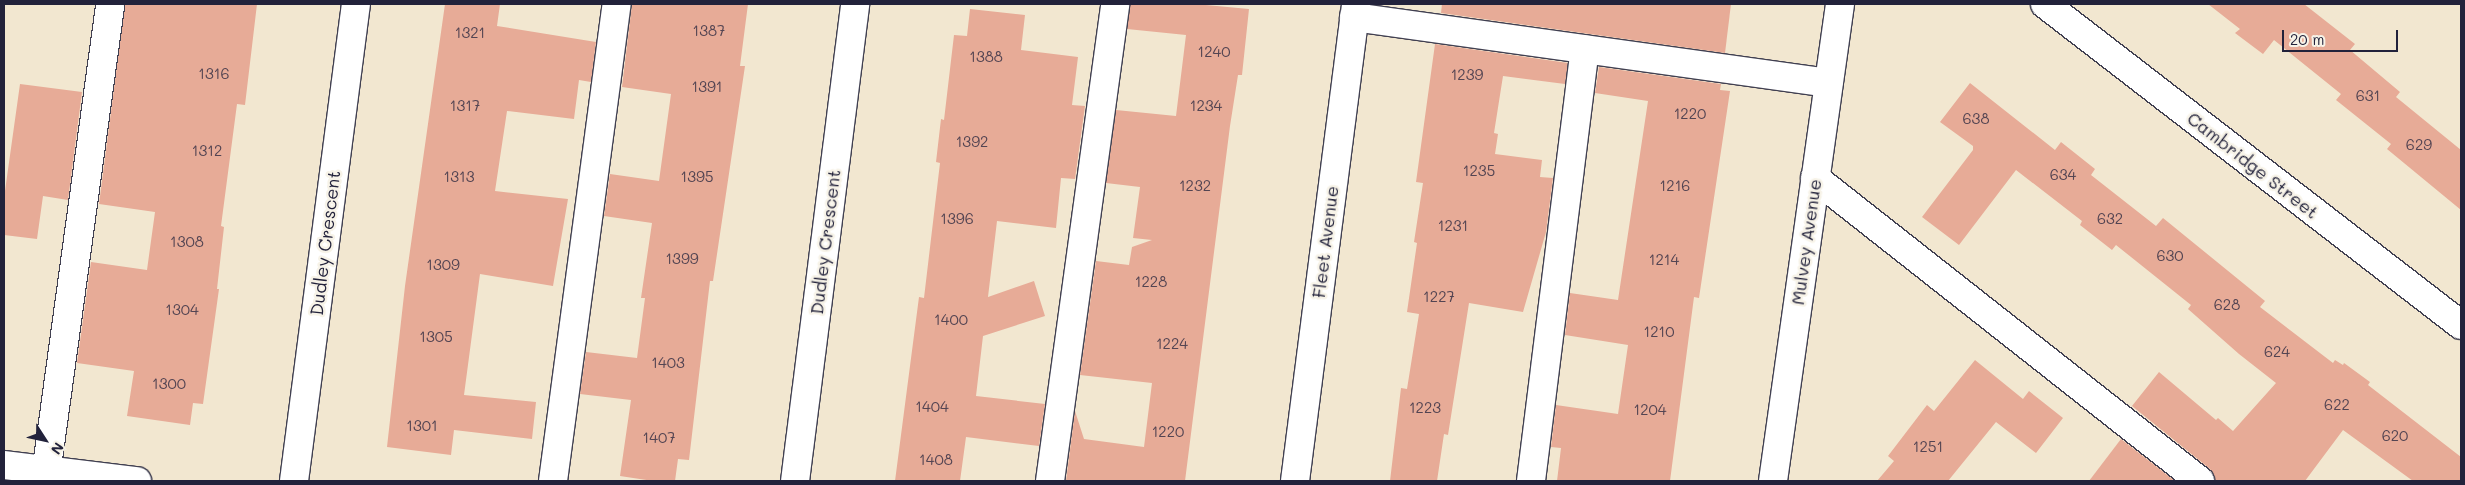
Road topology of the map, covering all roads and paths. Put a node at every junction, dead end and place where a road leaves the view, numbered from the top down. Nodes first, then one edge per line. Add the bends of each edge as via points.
1 (110, 4) edge
2 (356, 4) edge
3 (617, 4) edge
4 (855, 4) edge
5 (1115, 4) edge
6 (1840, 4) edge
7 (2045, 4) edge
8 (1355, 11) edge
9 (1585, 49) junction
10 (1828, 83) junction
11 (1815, 178) junction
12 (2461, 326) edge
13 (4, 464) edge
14 (46, 476) edge
15 (137, 481) edge
16 (294, 481) edge
17 (553, 481) edge
18 (796, 481) edge
19 (1050, 481) edge
20 (1295, 481) edge
21 (1531, 481) edge
22 (1773, 481) edge
23 (2200, 481) edge

1 - 14 street
2 - 16 street, Dudley Crescent
3 - 17 street
4 - 18 street, Dudley Crescent
5 - 19 street
6 - 10 street, Mulvey Avenue
7 - 12 street, Cambridge Street
8 - 9 street
8 - 20 street, Fleet Avenue
9 - 10 street
9 - 21 street
10 - 11 street, Mulvey Avenue
11 - 22 street, Mulvey Avenue
11 - 23 street
13 - 14 street
14 - 15 street

